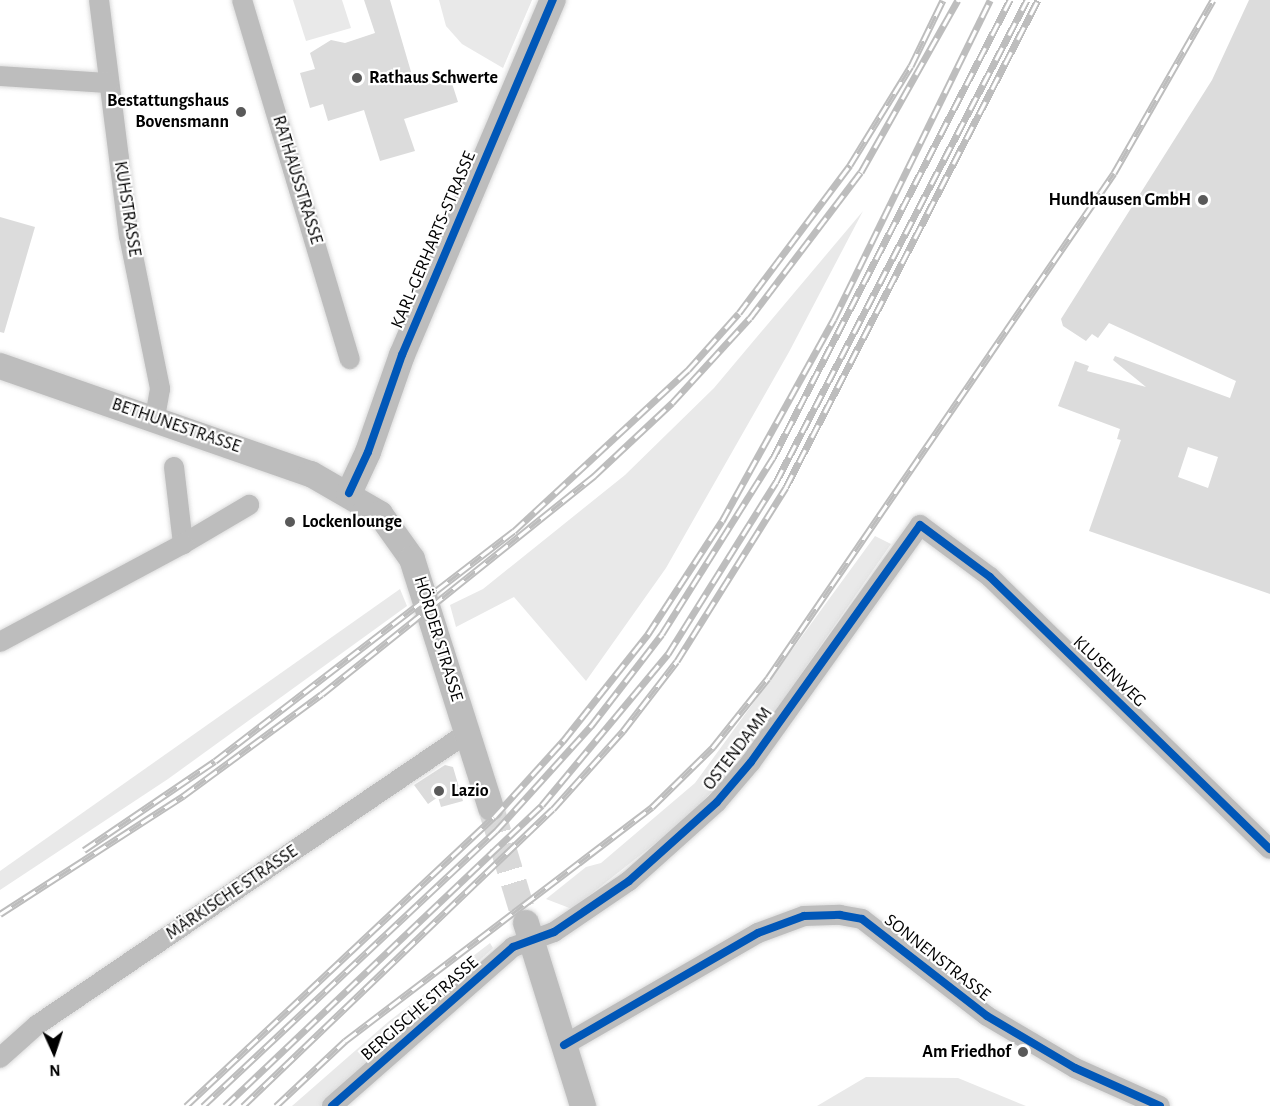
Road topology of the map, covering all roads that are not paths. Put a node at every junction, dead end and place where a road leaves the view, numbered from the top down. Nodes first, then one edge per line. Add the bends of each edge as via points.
1 (99, 0) edge
2 (242, 0) edge
3 (553, 0) edge
4 (0, 76) edge
5 (109, 83) junction
6 (350, 359) dead end
7 (0, 366) edge
8 (155, 416) junction
9 (174, 467) dead end
10 (349, 493) junction
11 (249, 505) dead end
12 (920, 525) joint
13 (183, 544) junction
14 (0, 642) edge
15 (467, 734) junction
16 (491, 808) tunnel mouth
17 (1270, 849) edge
18 (528, 931) junction
19 (564, 1045) junction
20 (0, 1058) edge
21 (332, 1106) edge
22 (584, 1106) edge
23 (1160, 1106) edge

1 - 5 street, KUHSTRASSE
2 - 6 street, RATHAUSSTRASSE
3 - 10 main road, KARL-GERHARTS-STRASSE via 402,355 368,452
4 - 5 street
5 - 8 street, KUHSTRASSE via 129,236 160,389
7 - 8 main road, BETHUNESTRASSE
8 - 10 main road, BETHUNESTRASSE via 311,474
9 - 13 street
10 - 15 main road, HÖRDER STRASSE via 380,514 412,559
11 - 13 street
12 - 17 street, KLUSENWEG via 990,577
12 - 18 street, OSTENDAMM via 751,762 717,801 629,881 554,932
13 - 14 street
15 - 16 main road, HÖRDER STRASSE
15 - 20 street, MÄRKISCHE STRASSE via 37,1025
18 - 19 main road
18 - 21 street, BERGISCHE STRASSE
19 - 22 main road
19 - 23 street, SONNENSTRASSE via 758,933 804,916 840,915 862,919 987,1016 1075,1068

